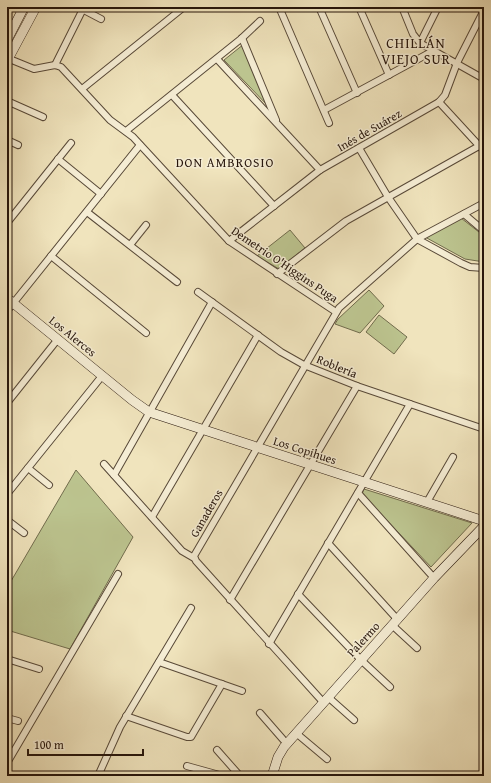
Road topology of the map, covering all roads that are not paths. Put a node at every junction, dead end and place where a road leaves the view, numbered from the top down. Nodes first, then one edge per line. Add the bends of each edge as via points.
1 (24, 7) edge
2 (36, 7) edge
3 (184, 7) edge
4 (279, 7) edge
5 (319, 7) edge
6 (359, 7) edge
7 (402, 7) edge
8 (438, 7) edge
9 (83, 8) edge
10 (484, 10) edge
11 (101, 19) dead end
12 (260, 21) dead end
13 (242, 38) junction
14 (7, 40) edge
15 (420, 43) junction
16 (433, 51) junction
17 (7, 59) edge
18 (217, 59) junction
19 (457, 63) junction
20 (55, 65) junction
21 (389, 75) junction
22 (484, 80) edge
23 (82, 89) junction
24 (357, 93) junction
25 (172, 95) junction
26 (7, 101) edge
27 (439, 102) junction
28 (324, 110) junction
29 (43, 117) dead end
30 (329, 122) dead end
31 (278, 125) junction
32 (126, 131) junction
33 (7, 140) edge
34 (71, 143) dead end
35 (18, 145) dead end
36 (140, 145) junction
37 (479, 146) junction
38 (359, 148) junction
39 (484, 151) edge
40 (58, 159) junction
41 (320, 170) junction
42 (101, 194) junction
43 (388, 197) junction
44 (484, 203) edge
45 (274, 206) junction
46 (87, 212) junction
47 (464, 214) junction
48 (7, 223) edge
49 (146, 225) dead end
50 (484, 230) edge
51 (417, 239) junction
52 (229, 241) junction
53 (130, 245) junction
54 (51, 256) junction
55 (484, 268) edge
56 (277, 274) junction
57 (177, 282) dead end
58 (198, 292) dead end
59 (10, 300) edge
60 (212, 302) junction
61 (7, 311) edge
62 (336, 312) junction
63 (146, 333) dead end
64 (258, 335) junction
65 (58, 339) junction
66 (304, 365) junction
67 (102, 376) junction
68 (357, 386) junction
69 (123, 393) joint
70 (7, 403) edge
71 (410, 404) junction
72 (149, 412) junction
73 (484, 429) edge
74 (202, 430) junction
75 (256, 447) junction
76 (453, 457) dead end
77 (104, 464) dead end
78 (311, 465) junction
79 (28, 468) junction
80 (114, 475) junction
81 (364, 482) junction
82 (49, 485) dead end
83 (358, 493) junction
84 (7, 494) edge
85 (427, 502) junction
86 (152, 517) junction
87 (7, 520) edge
88 (484, 520) edge
89 (484, 526) edge
90 (24, 534) dead end
91 (328, 543) junction
92 (194, 558) junction
93 (118, 574) dead end
94 (434, 578) junction
95 (298, 594) junction
96 (230, 600) junction
97 (191, 608) dead end
98 (395, 622) junction
99 (269, 644) junction
100 (417, 648) dead end
101 (7, 659) edge
102 (361, 660) junction
103 (159, 662) junction
104 (39, 668) dead end
105 (222, 684) junction
106 (390, 687) dead end
107 (242, 691) dead end
108 (325, 700) junction
109 (260, 713) dead end
110 (126, 716) junction
111 (7, 718) edge
112 (354, 720) dead end
113 (18, 721) dead end
114 (296, 733) junction
115 (287, 744) junction
116 (216, 750) dead end
117 (326, 759) dead end
118 (7, 763) edge
119 (187, 766) dead end
120 (98, 776) edge
121 (223, 776) edge
122 (240, 776) edge
123 (272, 776) edge

1 - 14 street
2 - 17 street
3 - 23 street
4 - 28 street
5 - 24 street
6 - 21 street
7 - 15 street via 413,34
8 - 15 street
9 - 11 street
9 - 20 street
10 - 19 street
12 - 13 street
13 - 18 street
13 - 31 street
15 - 16 street
16 - 19 street
16 - 21 street
17 - 20 street via 34,69
18 - 25 street
18 - 31 street
19 - 22 street
19 - 27 street
20 - 23 street, Demetrio O'Higgins Puga via 62,68
21 - 24 street
23 - 32 street, Demetrio O'Higgins Puga via 110,120
24 - 28 street
25 - 32 street
25 - 45 street
26 - 29 street
27 - 37 street
27 - 38 street, Inés de Suárez
28 - 30 street
31 - 41 street
32 - 36 street, Demetrio O'Higgins Puga
33 - 35 street
34 - 40 street
36 - 42 street
36 - 52 street, Demetrio O'Higgins Puga
37 - 39 street
37 - 43 street
38 - 41 street, Inés de Suárez
38 - 43 street
40 - 42 street
40 - 48 street
41 - 45 street, Inés de Suárez
42 - 46 street
43 - 51 street
43 - 56 street via 346,221
44 - 47 street, Ganaderos
45 - 52 street, Inés de Suárez
46 - 53 street
46 - 54 street
47 - 50 street
47 - 51 street, Ganaderos
49 - 53 street
51 - 55 street via 461,263
51 - 62 street, Ganaderos
52 - 56 street, Demetrio O'Higgins Puga
53 - 57 street
54 - 59 street
54 - 63 street
56 - 62 street, Demetrio O'Higgins Puga
58 - 60 street, Roblería
59 - 61 street
59 - 65 street, Los Alerces
60 - 64 street, Roblería
60 - 72 street
62 - 66 street, Ganaderos
64 - 66 street, Roblería
64 - 74 street
65 - 67 street, Los Alerces
65 - 70 street
66 - 68 street, Roblería
66 - 75 street, Ganaderos
67 - 69 street, Los Alerces
67 - 79 street
68 - 71 street, Roblería
68 - 78 street
69 - 72 street, Los Copihues
71 - 73 street, Roblería
71 - 81 street
72 - 74 street, Los Copihues
72 - 80 street
74 - 75 street, Los Copihues
74 - 86 street
75 - 78 street, Los Copihues
75 - 92 street, Ganaderos
76 - 85 street
77 - 80 street
78 - 81 street, Los Copihues
78 - 96 street
79 - 82 street
79 - 84 street
80 - 86 street
81 - 83 street
81 - 85 street, Los Copihues
83 - 91 street
83 - 94 street
85 - 88 street, Los Copihues
86 - 92 street via 182,551
87 - 90 street
89 - 94 street, Palermo
91 - 95 street
91 - 98 street
92 - 96 street
93 - 118 street
94 - 98 street, Palermo
95 - 99 street
95 - 102 street
96 - 99 street
97 - 103 street
98 - 100 street
98 - 102 street, Palermo
99 - 108 street
101 - 104 street
102 - 106 street
102 - 108 street, Palermo
103 - 105 street
103 - 110 street
105 - 107 street
105 - 110 street via 191,737
108 - 112 street
108 - 114 street, Palermo
109 - 115 street
110 - 120 street
111 - 113 street
114 - 115 street, Palermo
114 - 117 street
115 - 123 street, Palermo via 278,757
116 - 122 street
119 - 121 street

